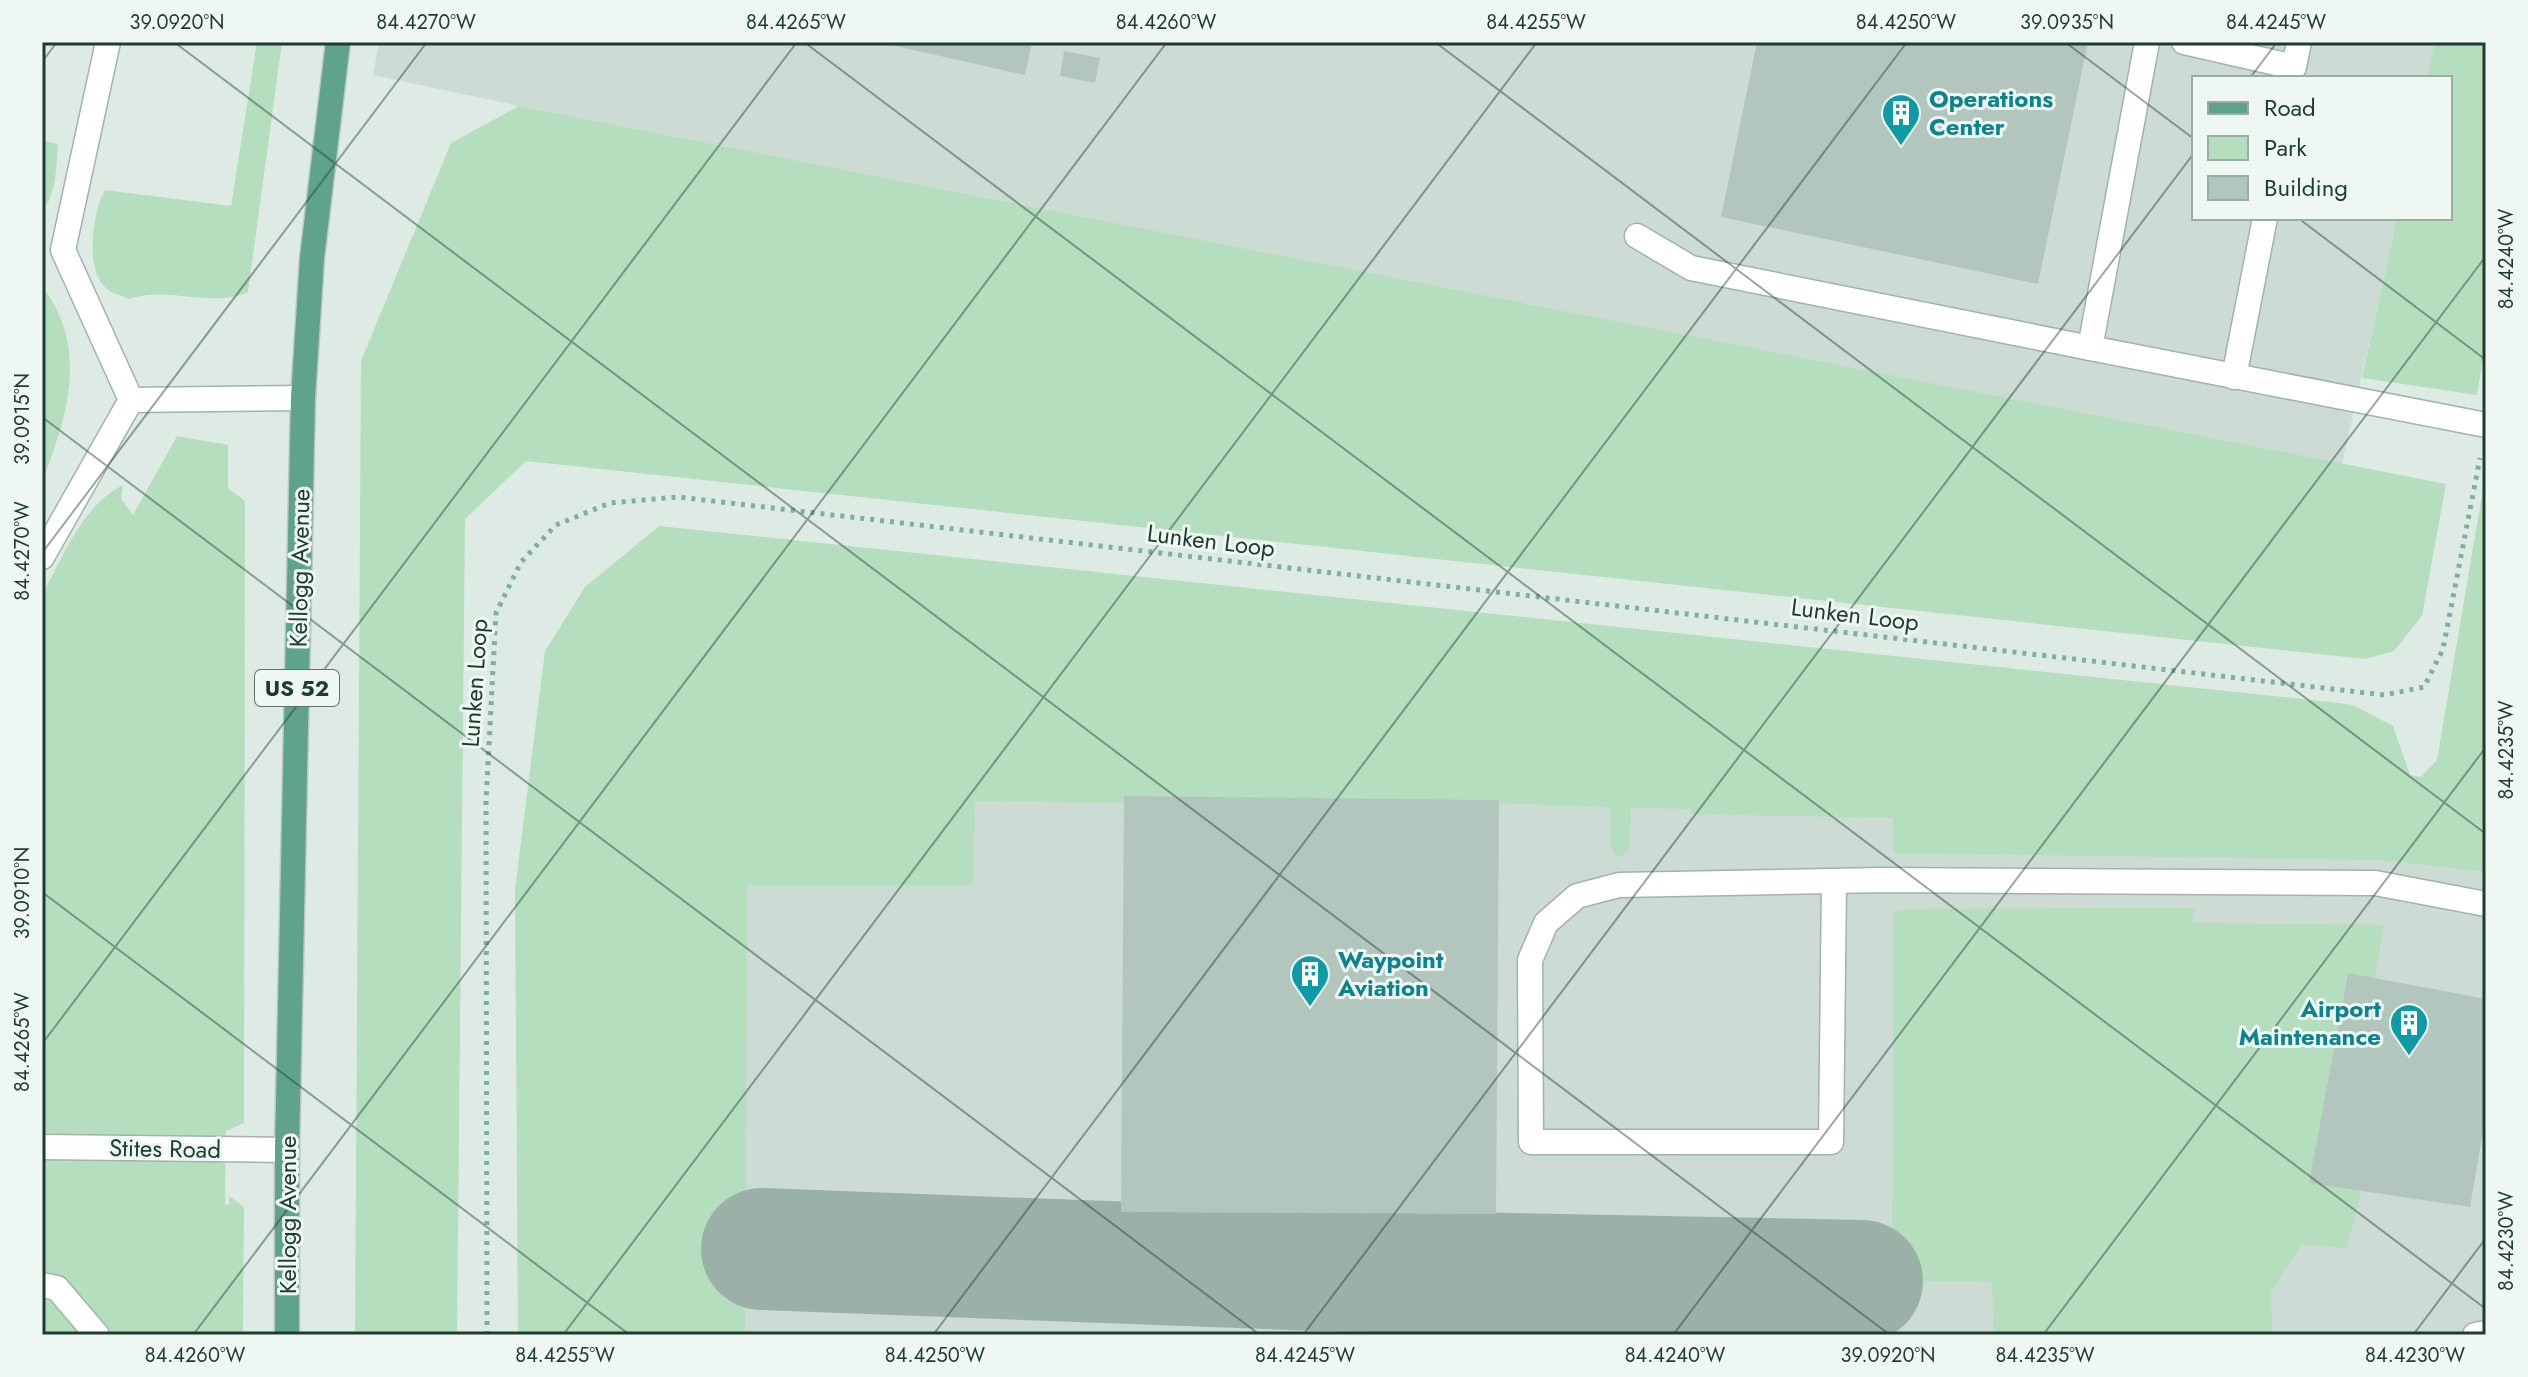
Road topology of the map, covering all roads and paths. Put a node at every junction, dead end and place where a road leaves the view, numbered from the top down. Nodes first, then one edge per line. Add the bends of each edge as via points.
1 (108, 42) edge
2 (338, 42) edge
3 (2147, 42) edge
4 (2184, 42) edge
5 (2299, 42) edge
6 (2293, 72) edge
7 (2265, 220) edge
8 (1637, 236) dead end
9 (53, 248) edge
10 (2090, 348) junction
11 (2234, 377) junction
12 (303, 398) junction
13 (131, 400) junction
14 (2485, 434) edge
15 (42, 557) edge
16 (1834, 881) junction
17 (2486, 904) edge
18 (42, 1147) edge
19 (287, 1150) junction
20 (42, 1285) edge
21 (2486, 1333) edge
22 (97, 1335) edge
23 (287, 1335) edge
24 (487, 1335) edge
25 (2475, 1335) edge

1 - 9 lane
2 - 12 main road, Kellogg Avenue / US 52 via 312,258
3 - 10 lane
4 - 6 lane
5 - 6 lane
7 - 11 lane
8 - 10 lane via 1691,268
9 - 13 lane
10 - 11 lane
11 - 14 lane
12 - 13 lane
12 - 19 main road, Kellogg Avenue / US 52
13 - 15 lane
14 - 24 path, Lunken Loop via 2443,649 2424,687 2384,695 678,497 610,503 556,525 521,562 496,613 486,801
16 - 16 lane via 1619,885 1577,896 1556,914 1546,923 1530,960 1531,1142 1831,1142
16 - 17 lane via 2375,883
18 - 19 lane, Stites Road
19 - 23 main road, Kellogg Avenue / US 52
20 - 22 lane via 57,1288
21 - 25 lane

